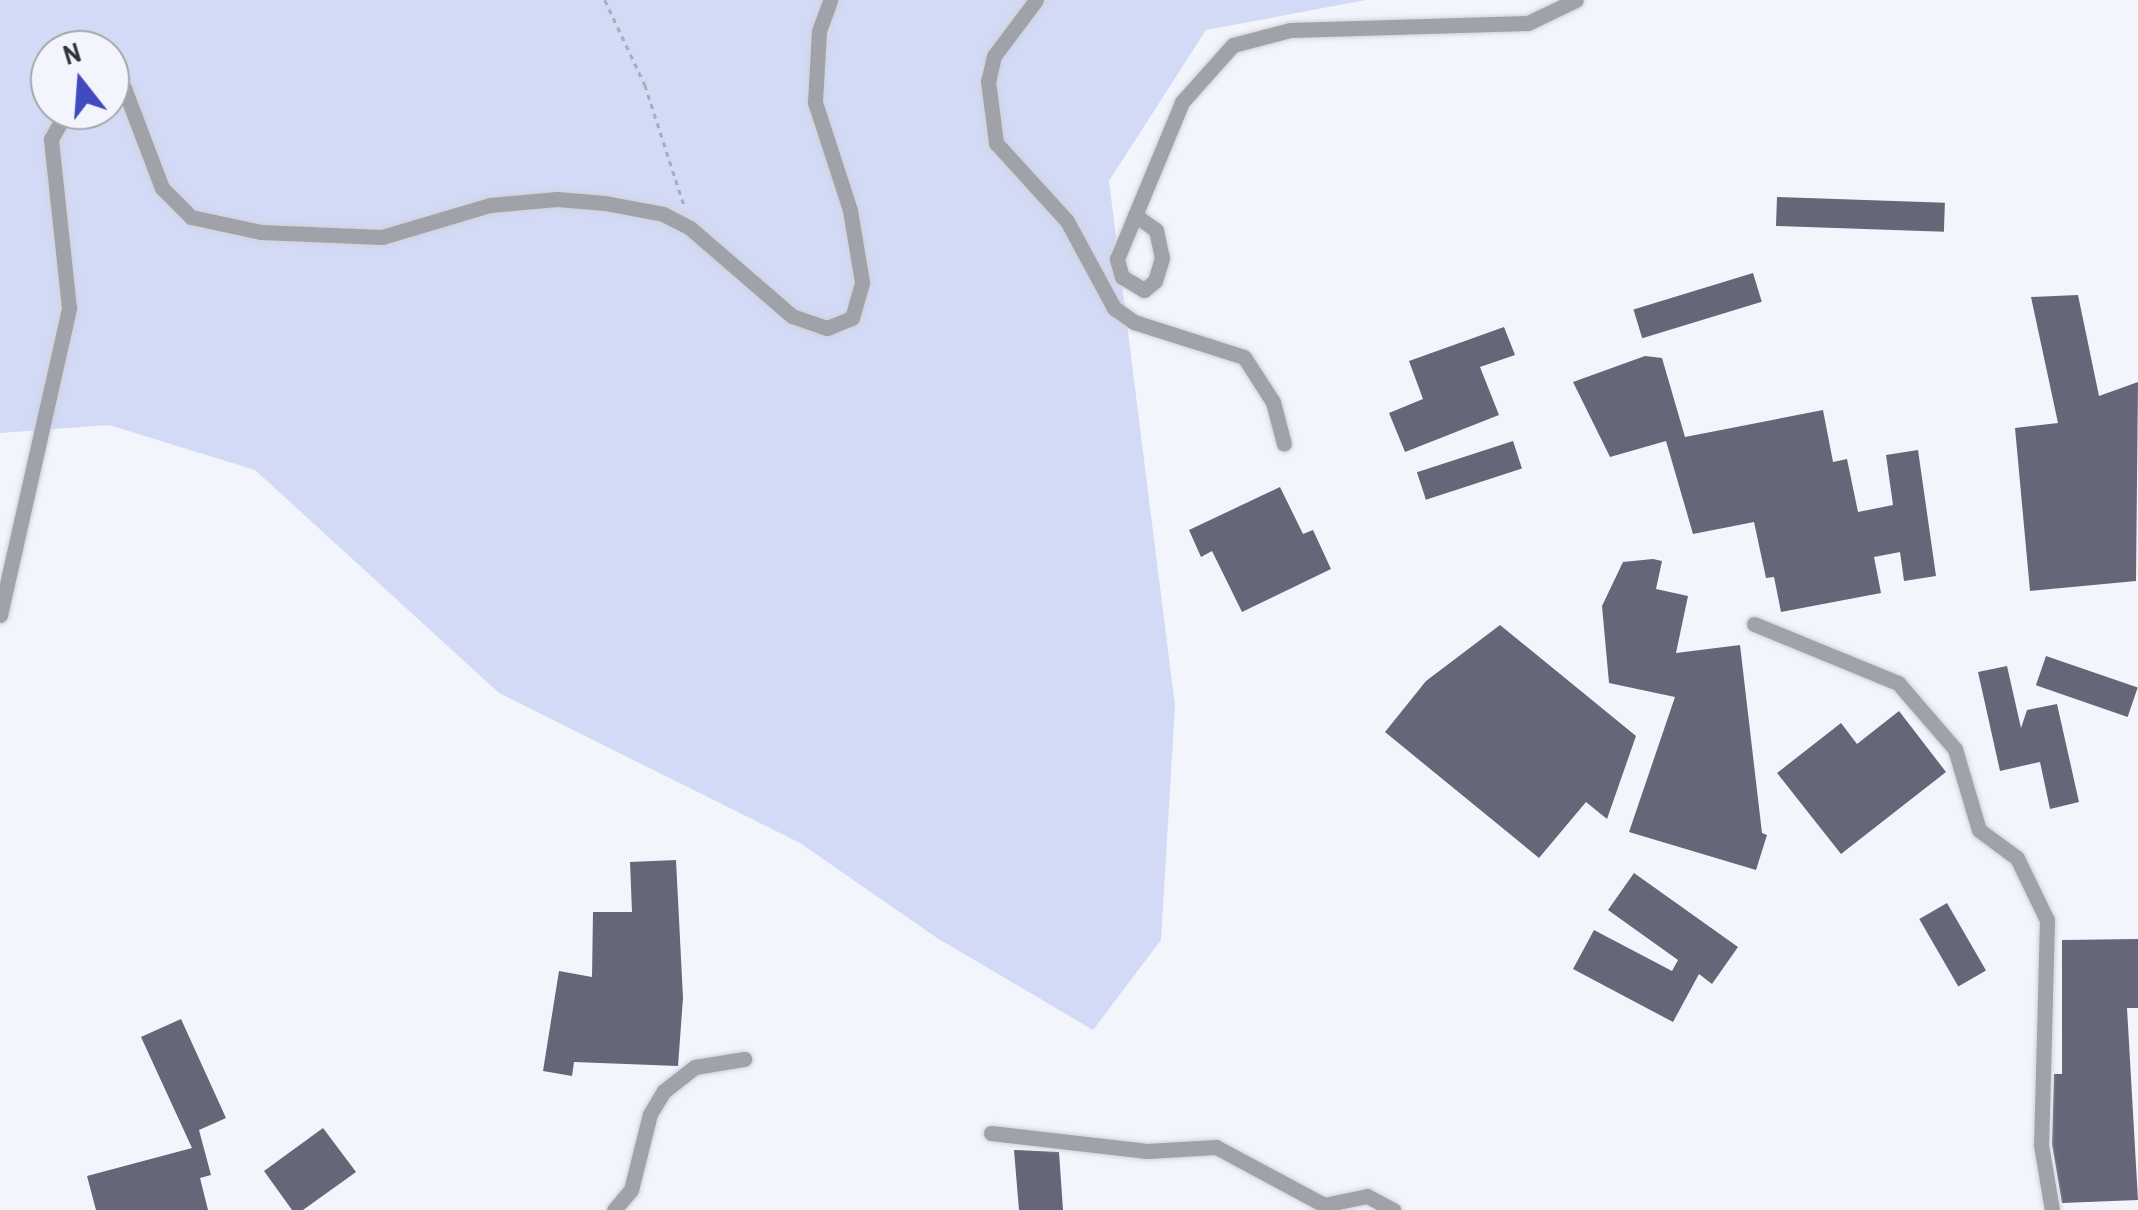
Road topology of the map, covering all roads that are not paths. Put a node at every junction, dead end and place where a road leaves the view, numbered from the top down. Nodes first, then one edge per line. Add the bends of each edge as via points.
1 (830, 0) edge
2 (1036, 0) edge
3 (1576, 0) edge
4 (130, 104) edge
5 (57, 130) edge
6 (1135, 216) dead end
7 (1284, 444) dead end
8 (0, 615) edge
9 (1754, 624) dead end
10 (744, 1059) dead end
11 (991, 1134) dead end
12 (614, 1210) edge
13 (1394, 1210) edge
14 (2052, 1210) edge

1 - 4 street via 819,31 815,102 862,282 852,318 827,328 792,316 690,228 663,214 557,198 462,210 382,238 218,226 192,217 162,188
2 - 7 street via 994,56 988,81 996,143 1067,222 1114,308 1134,322 1244,357 1273,402
3 - 6 street via 1528,23 1290,30 1233,45 1182,102
5 - 8 street via 51,140 68,308
9 - 14 street via 1898,684 1955,748 1978,830 2017,858 2048,920 2041,1145
10 - 12 street via 695,1068 664,1091 650,1114 631,1190
11 - 13 street via 1147,1152 1216,1147 1324,1205 1367,1196

